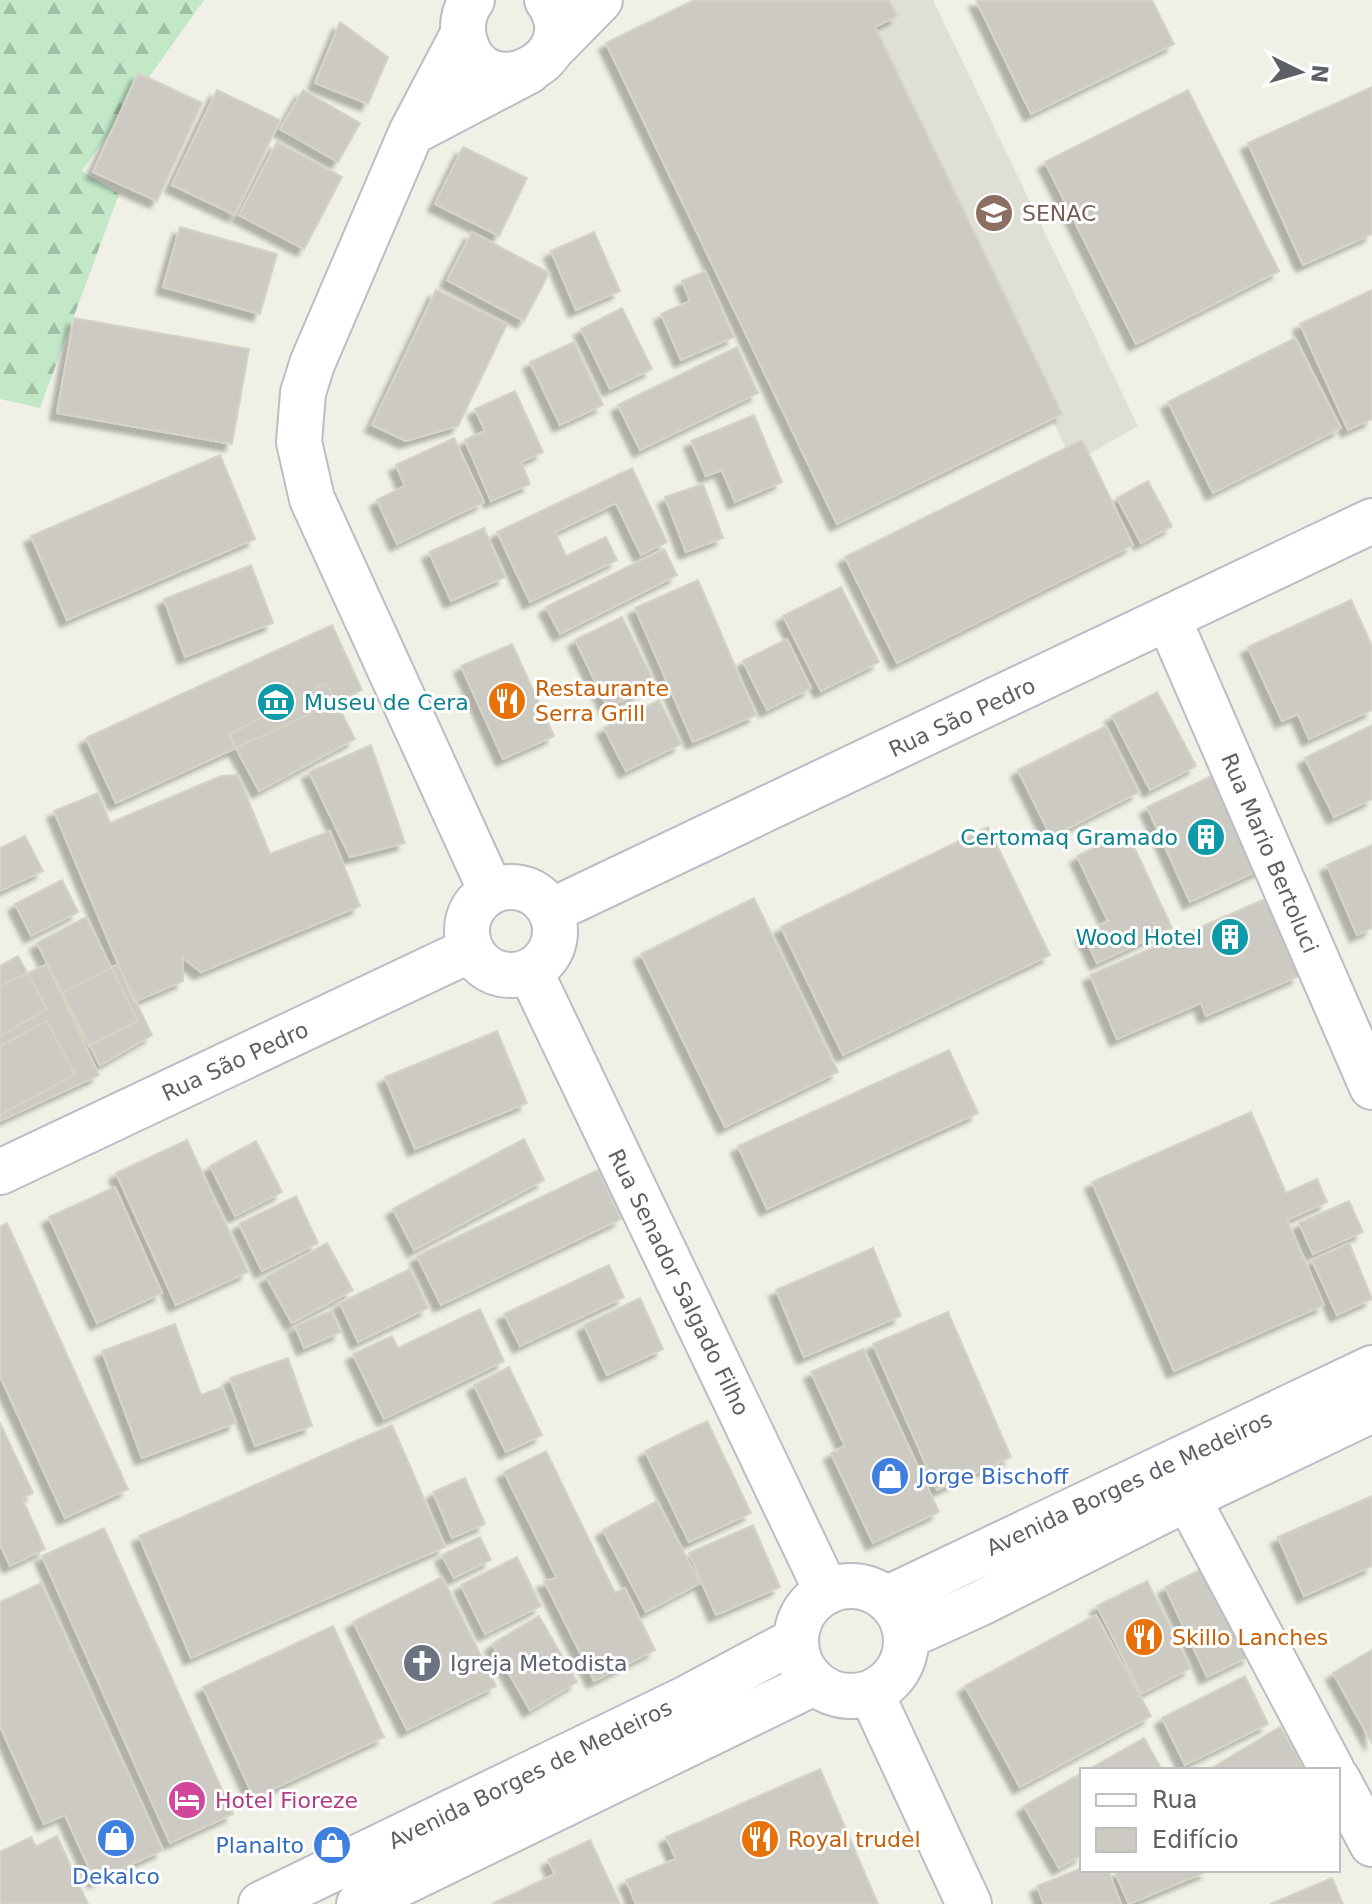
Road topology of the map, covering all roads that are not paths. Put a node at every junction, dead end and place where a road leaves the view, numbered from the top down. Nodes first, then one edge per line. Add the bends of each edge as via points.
1 (547, 0) edge
2 (600, 0) edge
3 (467, 17) edge
4 (541, 60) junction
5 (411, 133) junction
6 (1372, 521) edge
7 (1169, 620) junction
8 (491, 891) junction
9 (551, 911) junction
10 (470, 950) junction
11 (530, 971) junction
12 (1372, 1087) edge
13 (0, 1172) edge
14 (1372, 1368) edge
15 (1372, 1410) edge
16 (1178, 1481) junction
17 (827, 1592) junction
18 (886, 1599) junction
19 (906, 1637) junction
20 (796, 1640) junction
21 (814, 1683) junction
22 (871, 1693) junction
23 (1331, 1768) edge
24 (1340, 1784) edge
25 (1372, 1844) edge
26 (261, 1904) edge
27 (359, 1904) edge
28 (969, 1904) edge

1 - 4 main road via 556,35
2 - 4 main road
3 - 4 main road via 467,48 487,70 516,75
3 - 5 main road
4 - 5 main road
5 - 8 main road via 312,364 303,393 299,442 312,499
6 - 7 main road, Rua São Pedro
7 - 9 main road, Rua São Pedro
7 - 12 main road, Rua Mario Bertoluci
8 - 9 main road via 504,886 531,891
8 - 10 main road via 471,910 466,937
9 - 11 main road via 555,925 550,952
10 - 11 main road via 490,971
10 - 13 main road, Rua São Pedro
11 - 17 main road, Rua Senador Salgado Filho
14 - 16 main road, Avenida Borges de Medeiros
15 - 16 main road, Avenida Borges de Medeiros
16 - 18 main road, Avenida Borges de Medeiros
16 - 19 main road, Avenida Borges de Medeiros via 979,1604
16 - 23 main road
17 - 18 main road via 858,1587
17 - 20 main road via 805,1611
18 - 19 main road
19 - 22 main road via 898,1671
20 - 21 main road via 797,1656
20 - 26 main road, Avenida Borges de Medeiros
21 - 22 main road via 841,1696
21 - 27 main road, Avenida Borges de Medeiros
22 - 28 main road
24 - 25 main road

